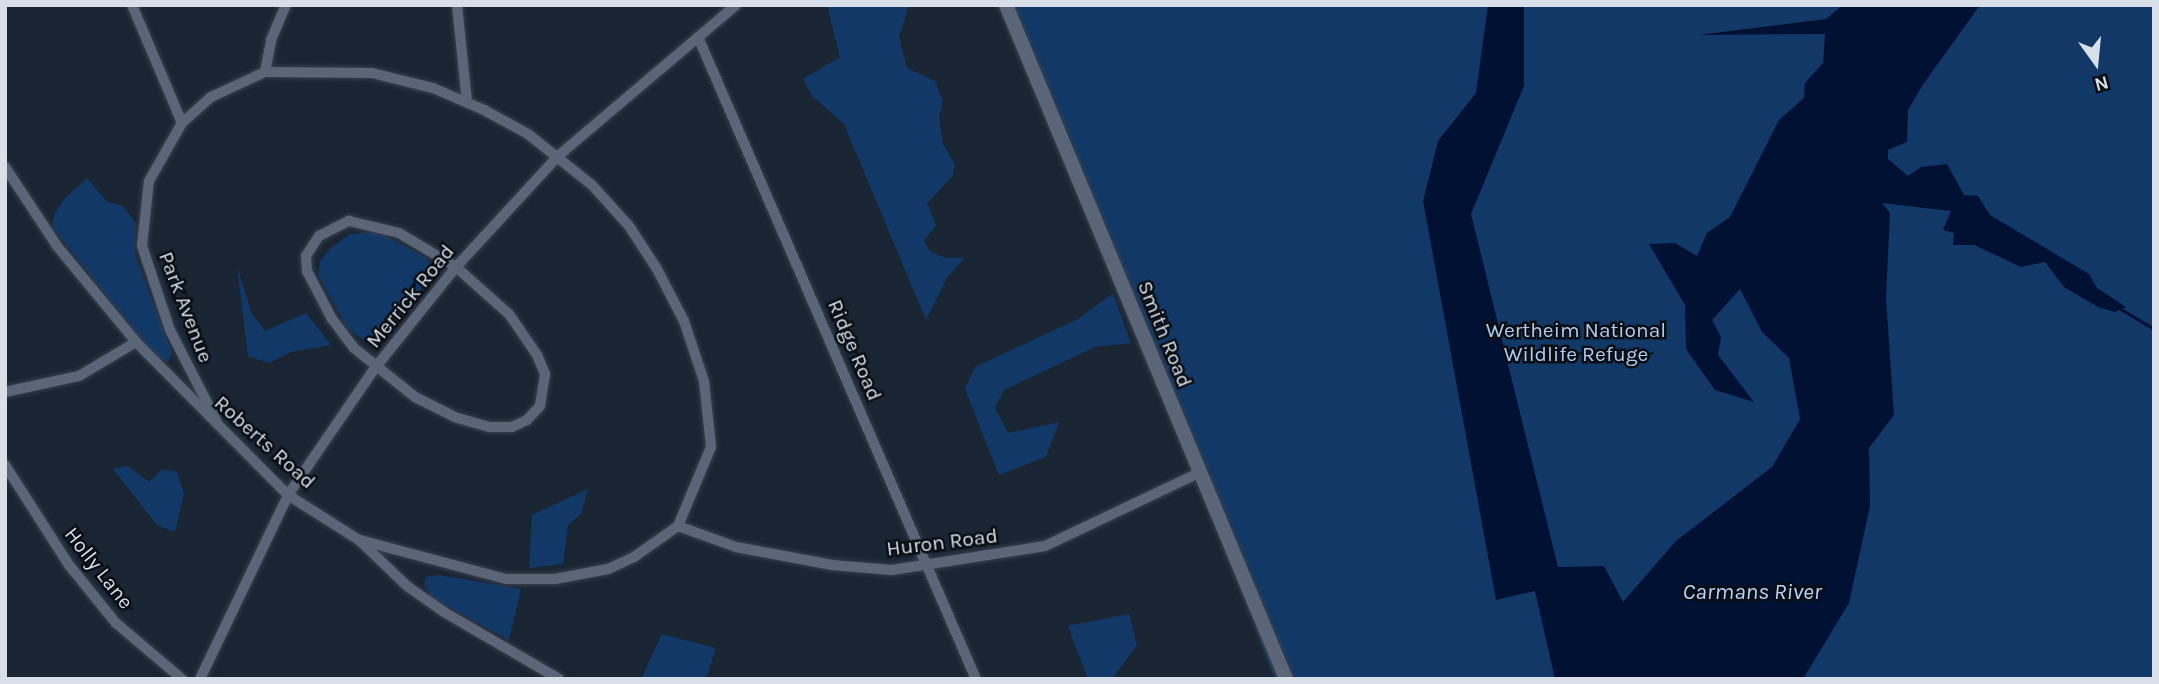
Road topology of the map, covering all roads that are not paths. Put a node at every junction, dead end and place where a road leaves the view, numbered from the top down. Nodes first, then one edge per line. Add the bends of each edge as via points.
1 (132, 5) edge
2 (286, 5) edge
3 (457, 5) edge
4 (736, 5) edge
5 (1006, 5) edge
6 (698, 37) junction
7 (265, 72) junction
8 (467, 102) junction
9 (182, 123) junction
10 (558, 156) junction
11 (5, 167) edge
12 (456, 267) junction
13 (136, 342) junction
14 (375, 368) junction
15 (5, 392) edge
16 (217, 422) junction
17 (5, 465) edge
18 (1199, 473) junction
19 (288, 495) junction
20 (678, 526) junction
21 (359, 540) junction
22 (927, 565) junction
23 (182, 679) edge
24 (200, 679) edge
25 (559, 679) edge
26 (976, 679) edge
27 (1286, 679) edge

1 - 9 street
2 - 7 street via 271,40
3 - 8 street
4 - 6 street, Merrick Road
5 - 18 street, Smith Road
6 - 10 street, Merrick Road
6 - 22 street, Ridge Road
7 - 8 street, Park Avenue via 372,73
7 - 9 street, Park Avenue via 211,97
8 - 10 street, Park Avenue via 506,121
9 - 16 street, Park Avenue via 149,181 142,246 170,330
10 - 12 street, Merrick Road
10 - 20 street, Park Avenue via 629,226 674,299 696,352 711,421 710,447
11 - 13 street, Roberts Road via 57,246
12 - 14 street, Merrick Road
12 - 14 street via 399,233 368,222 349,220 318,236 306,256 312,285 332,319
12 - 14 street via 489,293 537,355 546,390 540,406 512,427 489,427 457,418 415,397
13 - 15 street via 79,376
13 - 16 street, Roberts Road
14 - 19 street, Merrick Road
16 - 19 street, Roberts Road
17 - 23 street, Holly Lane via 69,565 116,623
18 - 22 street, Huron Road via 1045,546
18 - 27 street, Smith Road
19 - 21 street, Roberts Road
19 - 24 street, Merrick Road
20 - 21 street via 608,569 555,579 506,579
20 - 22 street, Huron Road via 736,547 832,565 892,570
21 - 25 street, Roberts Road via 407,586 444,612
22 - 26 street, Ridge Road

